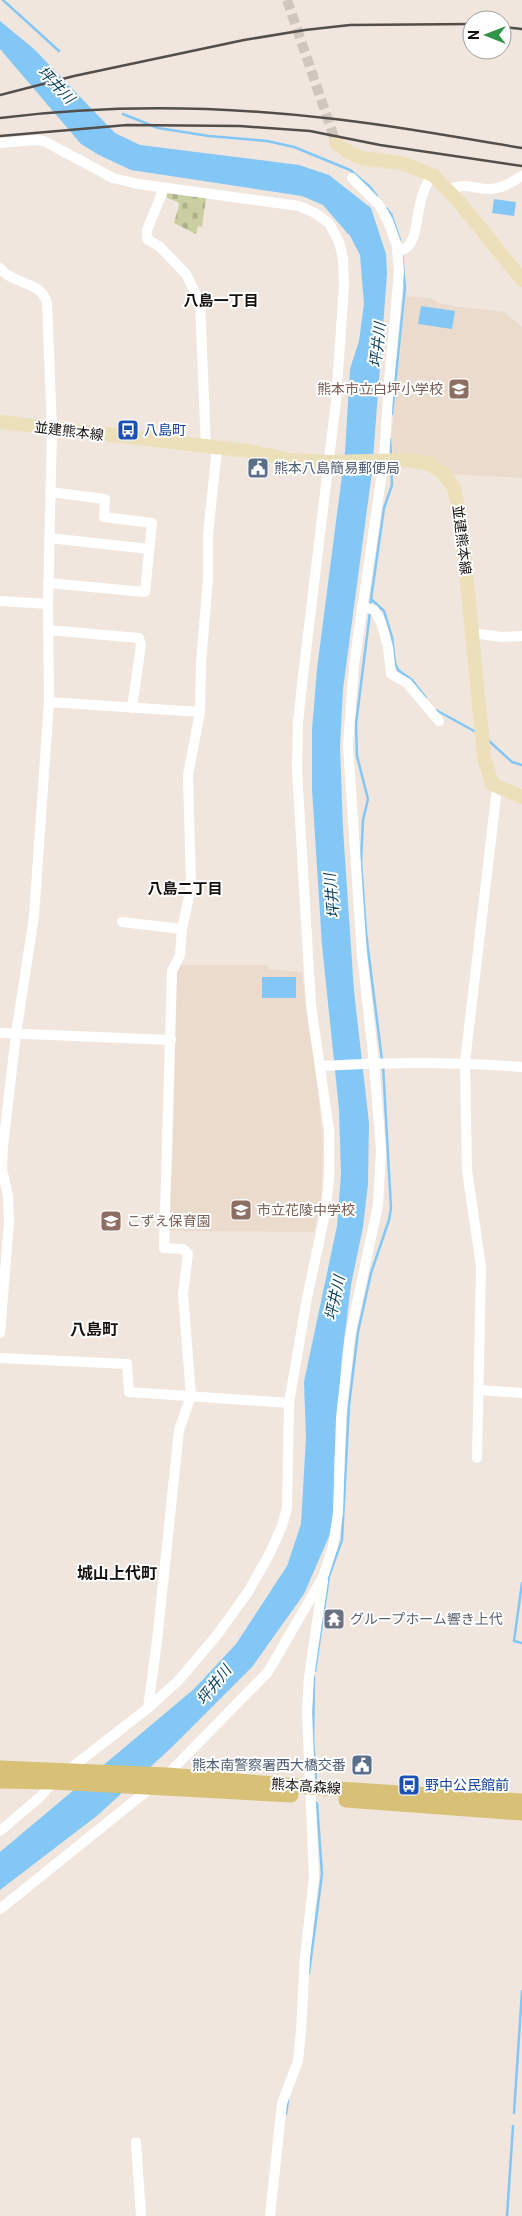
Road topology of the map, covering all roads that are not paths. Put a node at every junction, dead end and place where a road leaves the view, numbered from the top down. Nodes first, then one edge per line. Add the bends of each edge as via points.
1 (336, 143) tunnel mouth
2 (0, 144) edge
3 (433, 175) junction
4 (522, 176) edge
5 (352, 178) dead end
6 (164, 188) junction
7 (449, 189) junction
8 (397, 252) junction
9 (0, 268) edge
10 (522, 280) edge
11 (0, 422) edge
12 (52, 429) junction
13 (212, 448) junction
14 (381, 459) junction
15 (328, 462) junction
16 (50, 492) junction
17 (49, 538) junction
18 (149, 549) junction
19 (48, 583) junction
20 (0, 601) edge
21 (48, 604) junction
22 (362, 606) junction
23 (48, 630) junction
24 (472, 633) junction
25 (522, 636) edge
26 (49, 702) junction
27 (132, 708) junction
28 (200, 712) junction
29 (439, 721) dead end
30 (497, 788) junction
31 (522, 797) edge
32 (122, 922) dead end
33 (182, 929) junction
34 (0, 1033) edge
35 (16, 1034) junction
36 (171, 1040) junction
37 (465, 1062) junction
38 (370, 1063) junction
39 (325, 1066) junction
40 (522, 1067) edge
41 (0, 1332) edge
42 (0, 1358) edge
43 (480, 1390) junction
44 (522, 1393) edge
45 (191, 1396) junction
46 (289, 1402) junction
47 (477, 1458) dead end
48 (323, 1577) junction
49 (148, 1708) junction
50 (0, 1768) edge
51 (68, 1770) junction
52 (168, 1774) junction
53 (0, 1781) edge
54 (53, 1782) junction
55 (151, 1787) junction
56 (310, 1792) junction
57 (522, 1801) edge
58 (522, 1813) edge
59 (0, 1831) edge
60 (0, 1908) edge
61 (136, 2142) dead end
62 (141, 2216) edge
63 (270, 2216) edge

1 - 3 main road via 361,158 401,163
2 - 6 street via 44,141 113,178
3 - 7 main road
3 - 8 street via 422,193 411,242
4 - 7 street via 499,188 463,184
5 - 8 street via 379,205 392,230
6 - 13 street via 147,230 147,239 160,247 186,274 200,302
6 - 15 street via 299,206 329,223 343,258 344,286
7 - 10 main road
8 - 14 street via 398,291
9 - 12 street via 11,278 42,290 45,296
11 - 12 main road, 並建熊本線
12 - 13 main road, 並建熊本線
12 - 16 street
13 - 15 main road, 並建熊本線
13 - 28 street
14 - 15 main road, 並建熊本線
14 - 22 street
14 - 24 main road, 並建熊本線 via 430,464 444,474 454,488 461,521
15 - 39 street via 298,723 297,768 311,1005
16 - 17 street
16 - 18 street via 105,499 104,518 152,524
17 - 18 street
17 - 19 street
18 - 19 street via 145,592
19 - 21 street
20 - 21 street
21 - 23 street
22 - 29 street via 374,610 381,622 391,674 407,682
22 - 38 street via 348,745
23 - 26 street
23 - 27 street via 139,638 141,645
24 - 25 street
24 - 30 main road, 並建熊本線 via 484,757 492,784
26 - 27 street
26 - 35 street via 34,916
27 - 28 street
28 - 33 street via 188,775 191,886
30 - 31 main road
30 - 37 street
32 - 33 street
33 - 36 street via 180,955 172,971
34 - 35 street
35 - 36 street
35 - 41 street via 3,1147 2,1168 9,1223
36 - 45 street via 164,1248 184,1249 188,1254 183,1294
37 - 38 street
37 - 40 street
37 - 43 street via 467,1170 481,1267
38 - 39 street
38 - 48 street via 381,1150 378,1205 350,1336 340,1418 338,1513 333,1546
39 - 46 street via 329,1130 326,1209
42 - 45 street via 127,1364 129,1392
43 - 44 street
43 - 47 street
45 - 46 street
45 - 49 street via 179,1430 158,1642
46 - 49 street via 286,1508 270,1553 248,1592 217,1635 178,1681
48 - 52 street via 268,1672
48 - 56 street via 309,1677
49 - 51 street
50 - 51 main road, 熊本高森線
51 - 52 main road, 熊本高森線
51 - 54 street
52 - 55 street
52 - 56 main road, 熊本高森線
53 - 54 main road, 熊本高森線
54 - 55 main road, 熊本高森線
54 - 59 street
55 - 56 main road, 熊本高森線
55 - 60 street
56 - 57 main road, 熊本高森線
56 - 58 main road, 熊本高森線
56 - 63 street via 314,1877 304,1957 301,2031 298,2061 282,2103
61 - 62 street

